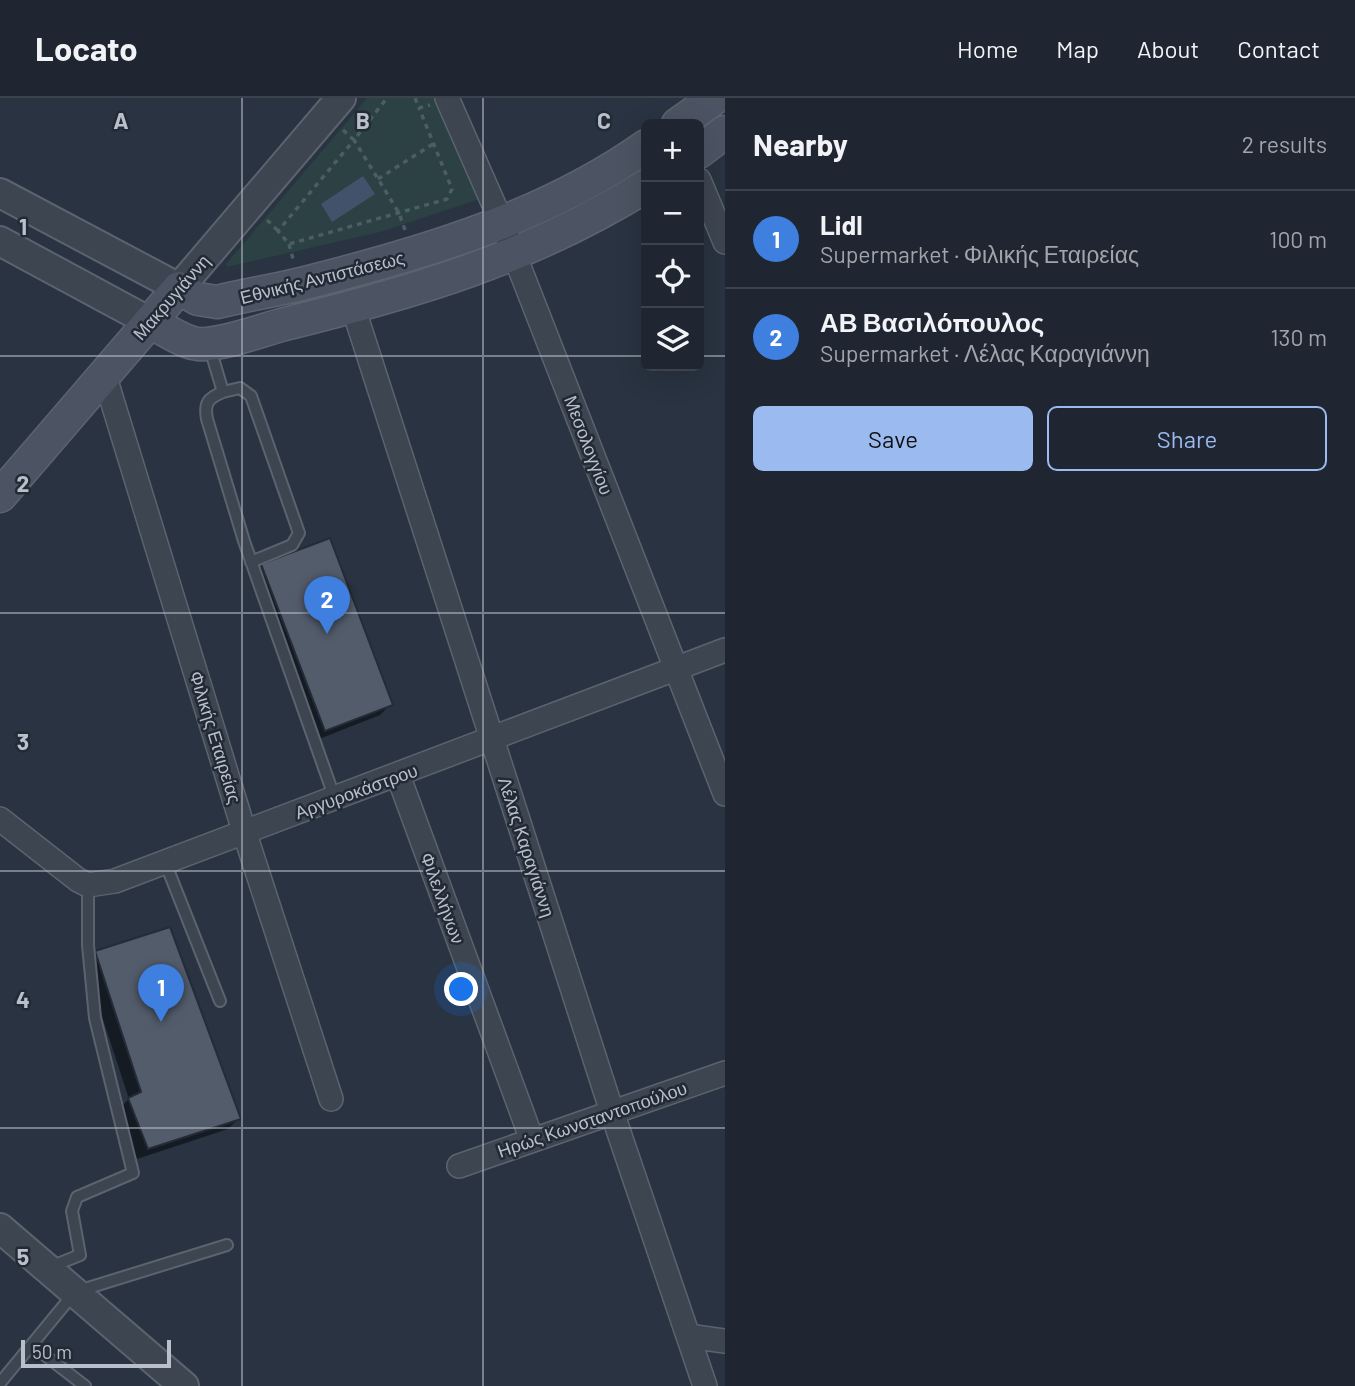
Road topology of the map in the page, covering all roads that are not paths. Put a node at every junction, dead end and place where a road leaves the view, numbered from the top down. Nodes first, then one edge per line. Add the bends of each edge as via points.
1 (447, 98) edge
2 (715, 98) edge
3 (330, 103) edge
4 (685, 119) edge
5 (725, 132) edge
6 (704, 148) edge
7 (641, 149) edge
8 (700, 182) edge
9 (641, 189) edge
10 (0, 193) edge
11 (502, 223) junction
12 (0, 241) edge
13 (725, 242) edge
14 (514, 255) junction
15 (179, 289) junction
16 (353, 307) junction
17 (150, 322) junction
18 (208, 343) junction
19 (104, 374) junction
20 (223, 391) junction
21 (0, 496) edge
22 (251, 562) junction
23 (725, 650) edge
24 (676, 668) junction
25 (492, 741) junction
26 (398, 775) junction
27 (725, 794) edge
28 (335, 799) junction
29 (0, 819) edge
30 (244, 831) junction
31 (165, 862) junction
32 (88, 884) junction
33 (220, 1001) dead end
34 (725, 1073) edge
35 (331, 1099) dead end
36 (612, 1112) junction
37 (532, 1140) junction
38 (459, 1166) dead end
39 (0, 1228) edge
40 (227, 1245) dead end
41 (47, 1268) junction
42 (75, 1292) junction
43 (688, 1336) junction
44 (725, 1341) edge
45 (33, 1346) junction
46 (0, 1382) edge
47 (85, 1386) edge
48 (184, 1386) edge
49 (705, 1386) edge

1 - 11 street, Μεσολογγίου
2 - 4 main road
3 - 15 street, Μακρυγιάννη
5 - 6 main road
7 - 11 main road, Εθνικής Αντιστάσεως via 581,185
8 - 13 street
9 - 14 main road, Εθνικής Αντιστάσεως
10 - 15 street, Εθνικής Αντιστάσεως
11 - 14 street, Μεσολογγίου
11 - 15 main road, Εθνικής Αντιστάσεως via 419,253 217,302
12 - 17 street, Εθνικής Αντιστάσεως
14 - 16 main road, Εθνικής Αντιστάσεως via 443,282
14 - 24 street, Μεσολογγίου
15 - 17 main road, Μακρυγιάννη
16 - 18 main road, Εθνικής Αντιστάσεως
16 - 25 street, Λέλας Καραγιάννη
17 - 18 main road, Εθνικής Αντιστάσεως via 195,343
17 - 19 main road, Μακρυγιάννη
18 - 20 lane
19 - 21 main road, Μακρυγιάννη
19 - 30 street, Φιλικής Εταιρείας
20 - 22 lane via 209,398 205,411
20 - 22 lane via 240,388 251,396 299,533 292,545
22 - 28 lane
23 - 24 street, Αργυροκάστρου
24 - 25 street, Αργυροκάστρου
24 - 27 street, Μεσολογγίου
25 - 26 street, Αργυροκάστρου
25 - 36 street, Λέλας Καραγιάννη
26 - 28 street, Αργυροκάστρου
26 - 37 street, Φιλελλήνων
28 - 30 street, Αργυροκάστρου
29 - 32 street via 68,875
30 - 31 street, Αργυροκάστρου
30 - 35 street, Φιλικής Εταιρείας
31 - 32 street, Αργυροκάστρου via 115,881
31 - 33 lane
32 - 41 lane via 95,1018 133,1174 76,1197 72,1211 80,1255
34 - 36 street, Ηρώς Κωνσταντοπούλου
36 - 37 street, Ηρώς Κωνσταντοπούλου
36 - 43 street, Λέλας Καραγιάννη
37 - 38 street, Ηρώς Κωνσταντοπούλου
39 - 41 street
40 - 42 lane
41 - 42 street
42 - 45 lane
42 - 48 street
43 - 44 street
43 - 49 street, Λέλας Καραγιάννη
45 - 46 lane
45 - 47 lane

